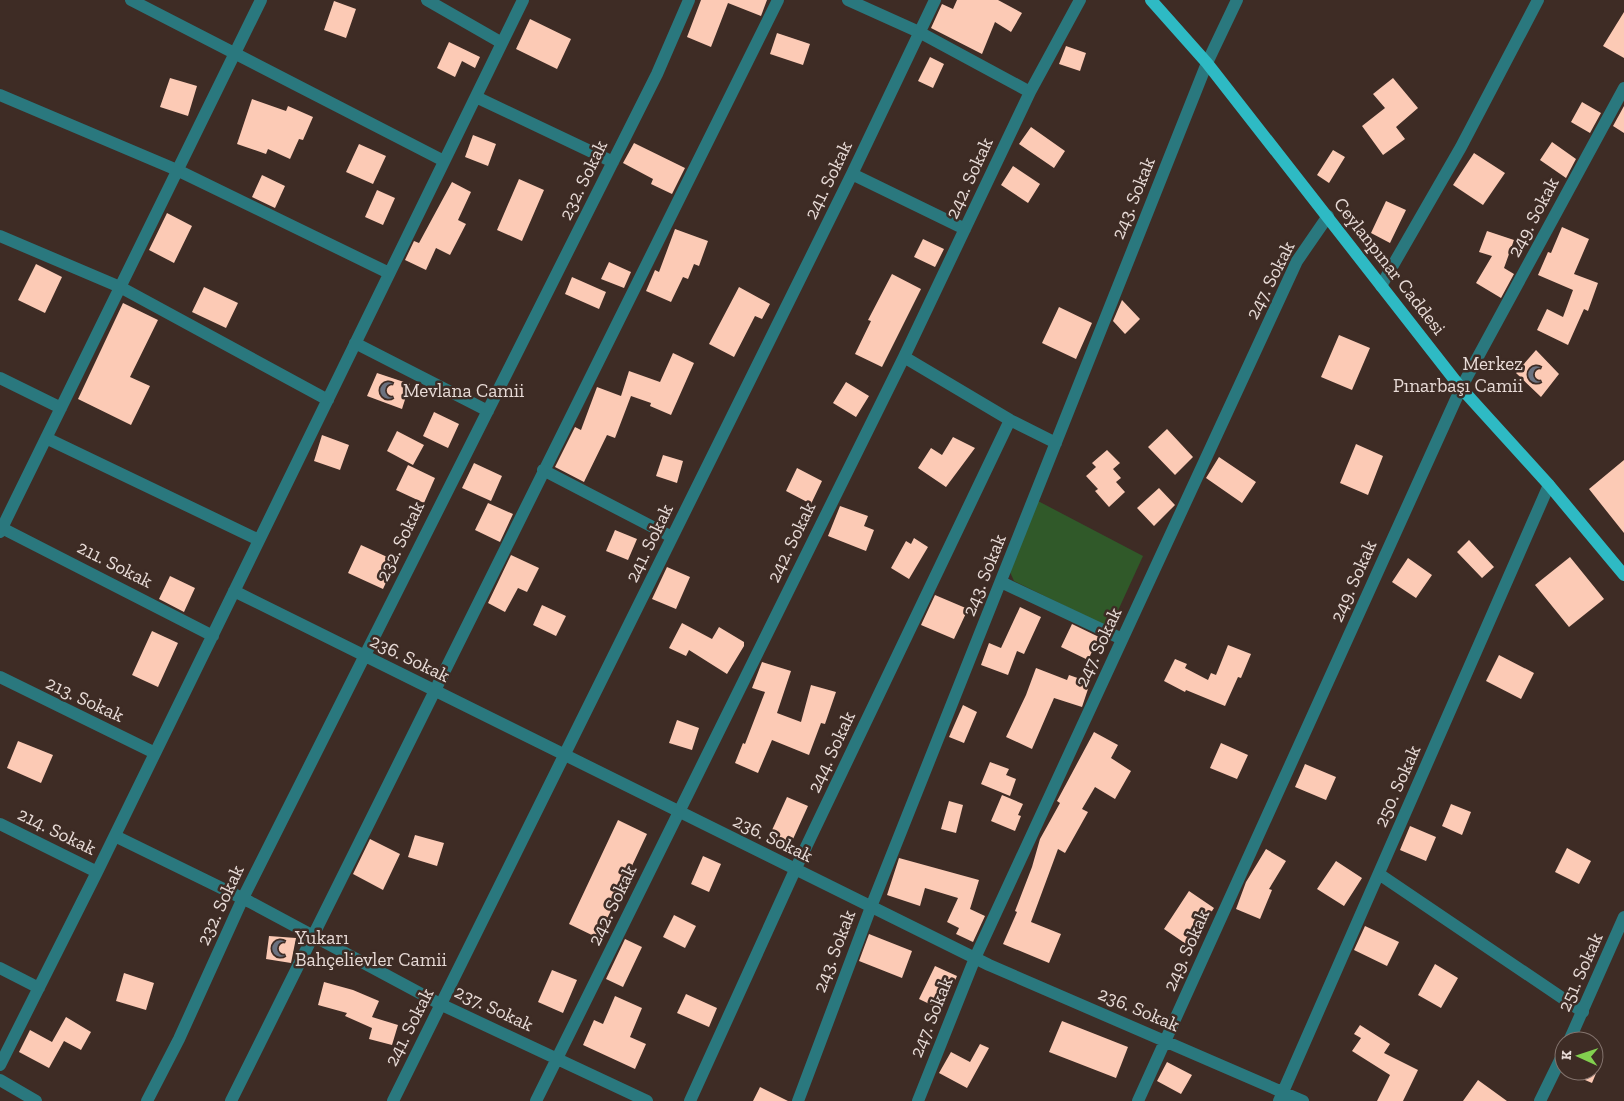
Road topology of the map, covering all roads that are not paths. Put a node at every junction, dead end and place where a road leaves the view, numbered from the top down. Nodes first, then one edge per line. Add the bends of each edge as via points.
1 (131, 0) edge
2 (261, 0) edge
3 (427, 0) edge
4 (523, 0) edge
5 (689, 0) edge
6 (778, 0) edge
7 (848, 0) edge
8 (935, 0) edge
9 (1080, 0) edge
10 (1151, 0) edge
11 (1237, 0) edge
12 (1538, 0) edge
13 (918, 32) junction
14 (502, 43) junction
15 (234, 54) junction
16 (1207, 63) junction
17 (1624, 88) edge
18 (1030, 92) junction
19 (0, 94) edge
20 (476, 97) junction
21 (444, 161) junction
22 (613, 162) junction
23 (178, 170) junction
24 (852, 174) junction
25 (1328, 216) junction
26 (965, 229) junction
27 (0, 236) edge
28 (389, 273) junction
29 (1381, 286) junction
30 (120, 287) junction
31 (355, 343) junction
32 (904, 357) junction
33 (0, 378) edge
34 (1462, 388) junction
35 (328, 400) junction
36 (61, 408) junction
37 (488, 411) junction
38 (1010, 420) junction
39 (46, 438) junction
40 (1056, 443) junction
41 (544, 470) junction
42 (1549, 485) junction
43 (1, 529) edge
44 (672, 538) junction
45 (259, 540) junction
46 (1624, 575) edge
47 (1001, 582) junction
48 (234, 592) junction
49 (212, 636) junction
50 (1122, 638) junction
51 (364, 655) junction
52 (0, 677) edge
53 (435, 691) junction
54 (155, 753) junction
55 (565, 756) junction
56 (678, 812) junction
57 (0, 824) edge
58 (114, 836) junction
59 (796, 870) junction
60 (97, 872) junction
61 (1379, 874) junction
62 (243, 898) junction
63 (871, 907) junction
64 (1624, 917) edge
65 (313, 936) junction
66 (975, 958) junction
67 (0, 968) edge
68 (39, 988) junction
69 (442, 1005) junction
70 (1583, 1012) junction
71 (1574, 1031) edge
72 (1165, 1041) junction
73 (557, 1058) junction
74 (0, 1065) edge
75 (1554, 1072) edge
76 (0, 1080) edge
77 (1281, 1096) edge
78 (36, 1101) edge
79 (147, 1101) edge
80 (231, 1101) edge
81 (393, 1101) edge
82 (536, 1101) edge
83 (647, 1101) edge
84 (690, 1101) edge
85 (798, 1101) edge
86 (918, 1101) edge
87 (1138, 1101) edge
88 (1303, 1101) edge
89 (1540, 1101) edge

1 - 15 street
2 - 15 street
3 - 14 street
4 - 14 street
5 - 22 street, 232. Sokak
6 - 41 street
7 - 13 street
8 - 13 street, 241. Sokak
9 - 18 street, 242. Sokak
10 - 16 main road, Ceylanpınar Caddesi
11 - 16 street, 243. Sokak
12 - 29 street via 1461,147
13 - 18 street
13 - 24 street, 241. Sokak
14 - 20 street
15 - 21 street
15 - 23 street
16 - 25 main road, Ceylanpınar Caddesi
16 - 40 street, 243. Sokak
17 - 34 street, 249. Sokak
18 - 26 street, 242. Sokak
19 - 23 street
20 - 21 street
20 - 22 street
21 - 28 street
22 - 37 street, 232. Sokak
23 - 28 street
23 - 30 street
24 - 26 street
24 - 44 street, 241. Sokak
25 - 29 main road, Ceylanpınar Caddesi
25 - 50 street, 247. Sokak via 1297,261
26 - 32 street, 242. Sokak
27 - 30 street
28 - 31 street
29 - 34 main road, Ceylanpınar Caddesi
30 - 35 street
30 - 36 street
31 - 35 street
31 - 37 street
32 - 38 street
32 - 56 street, 242. Sokak
33 - 36 street
34 - 42 main road, Ceylanpınar Caddesi
34 - 72 street, 249. Sokak
35 - 45 street
36 - 39 street
37 - 51 street, 232. Sokak
38 - 40 street
38 - 59 street, 244. Sokak
39 - 43 street
39 - 45 street
40 - 47 street, 243. Sokak
41 - 44 street
41 - 53 street
42 - 46 main road, Ceylanpınar Caddesi
42 - 61 street, 250. Sokak
43 - 49 street, 211. Sokak
44 - 55 street, 241. Sokak
45 - 48 street
47 - 50 street
47 - 63 street, 243. Sokak
48 - 49 street
48 - 51 street, 236. Sokak
49 - 54 street
50 - 66 street, 247. Sokak
51 - 53 street, 236. Sokak
51 - 62 street, 232. Sokak
52 - 54 street, 213. Sokak
53 - 55 street, 236. Sokak
53 - 65 street
54 - 58 street
55 - 56 street, 236. Sokak
55 - 69 street, 241. Sokak
56 - 59 street, 236. Sokak
56 - 73 street, 242. Sokak
57 - 60 street, 214. Sokak
58 - 60 street
58 - 62 street, 237. Sokak
59 - 63 street, 236. Sokak
59 - 84 street, 244. Sokak
60 - 68 street
61 - 70 street
61 - 77 street, 250. Sokak
62 - 65 street, 237. Sokak
62 - 79 street, 232. Sokak
63 - 66 street, 236. Sokak
63 - 85 street, 243. Sokak
64 - 70 street, 251. Sokak
65 - 69 street, 237. Sokak
65 - 80 street
66 - 72 street, 236. Sokak
66 - 86 street, 247. Sokak
67 - 68 street
68 - 74 street
69 - 73 street, 237. Sokak
69 - 81 street, 241. Sokak
70 - 71 street, 251. Sokak
72 - 77 street, 236. Sokak
72 - 87 street, 249. Sokak
73 - 82 street, 242. Sokak
73 - 83 street, 237. Sokak
75 - 89 street
76 - 78 street
77 - 88 street, 236. Sokak

